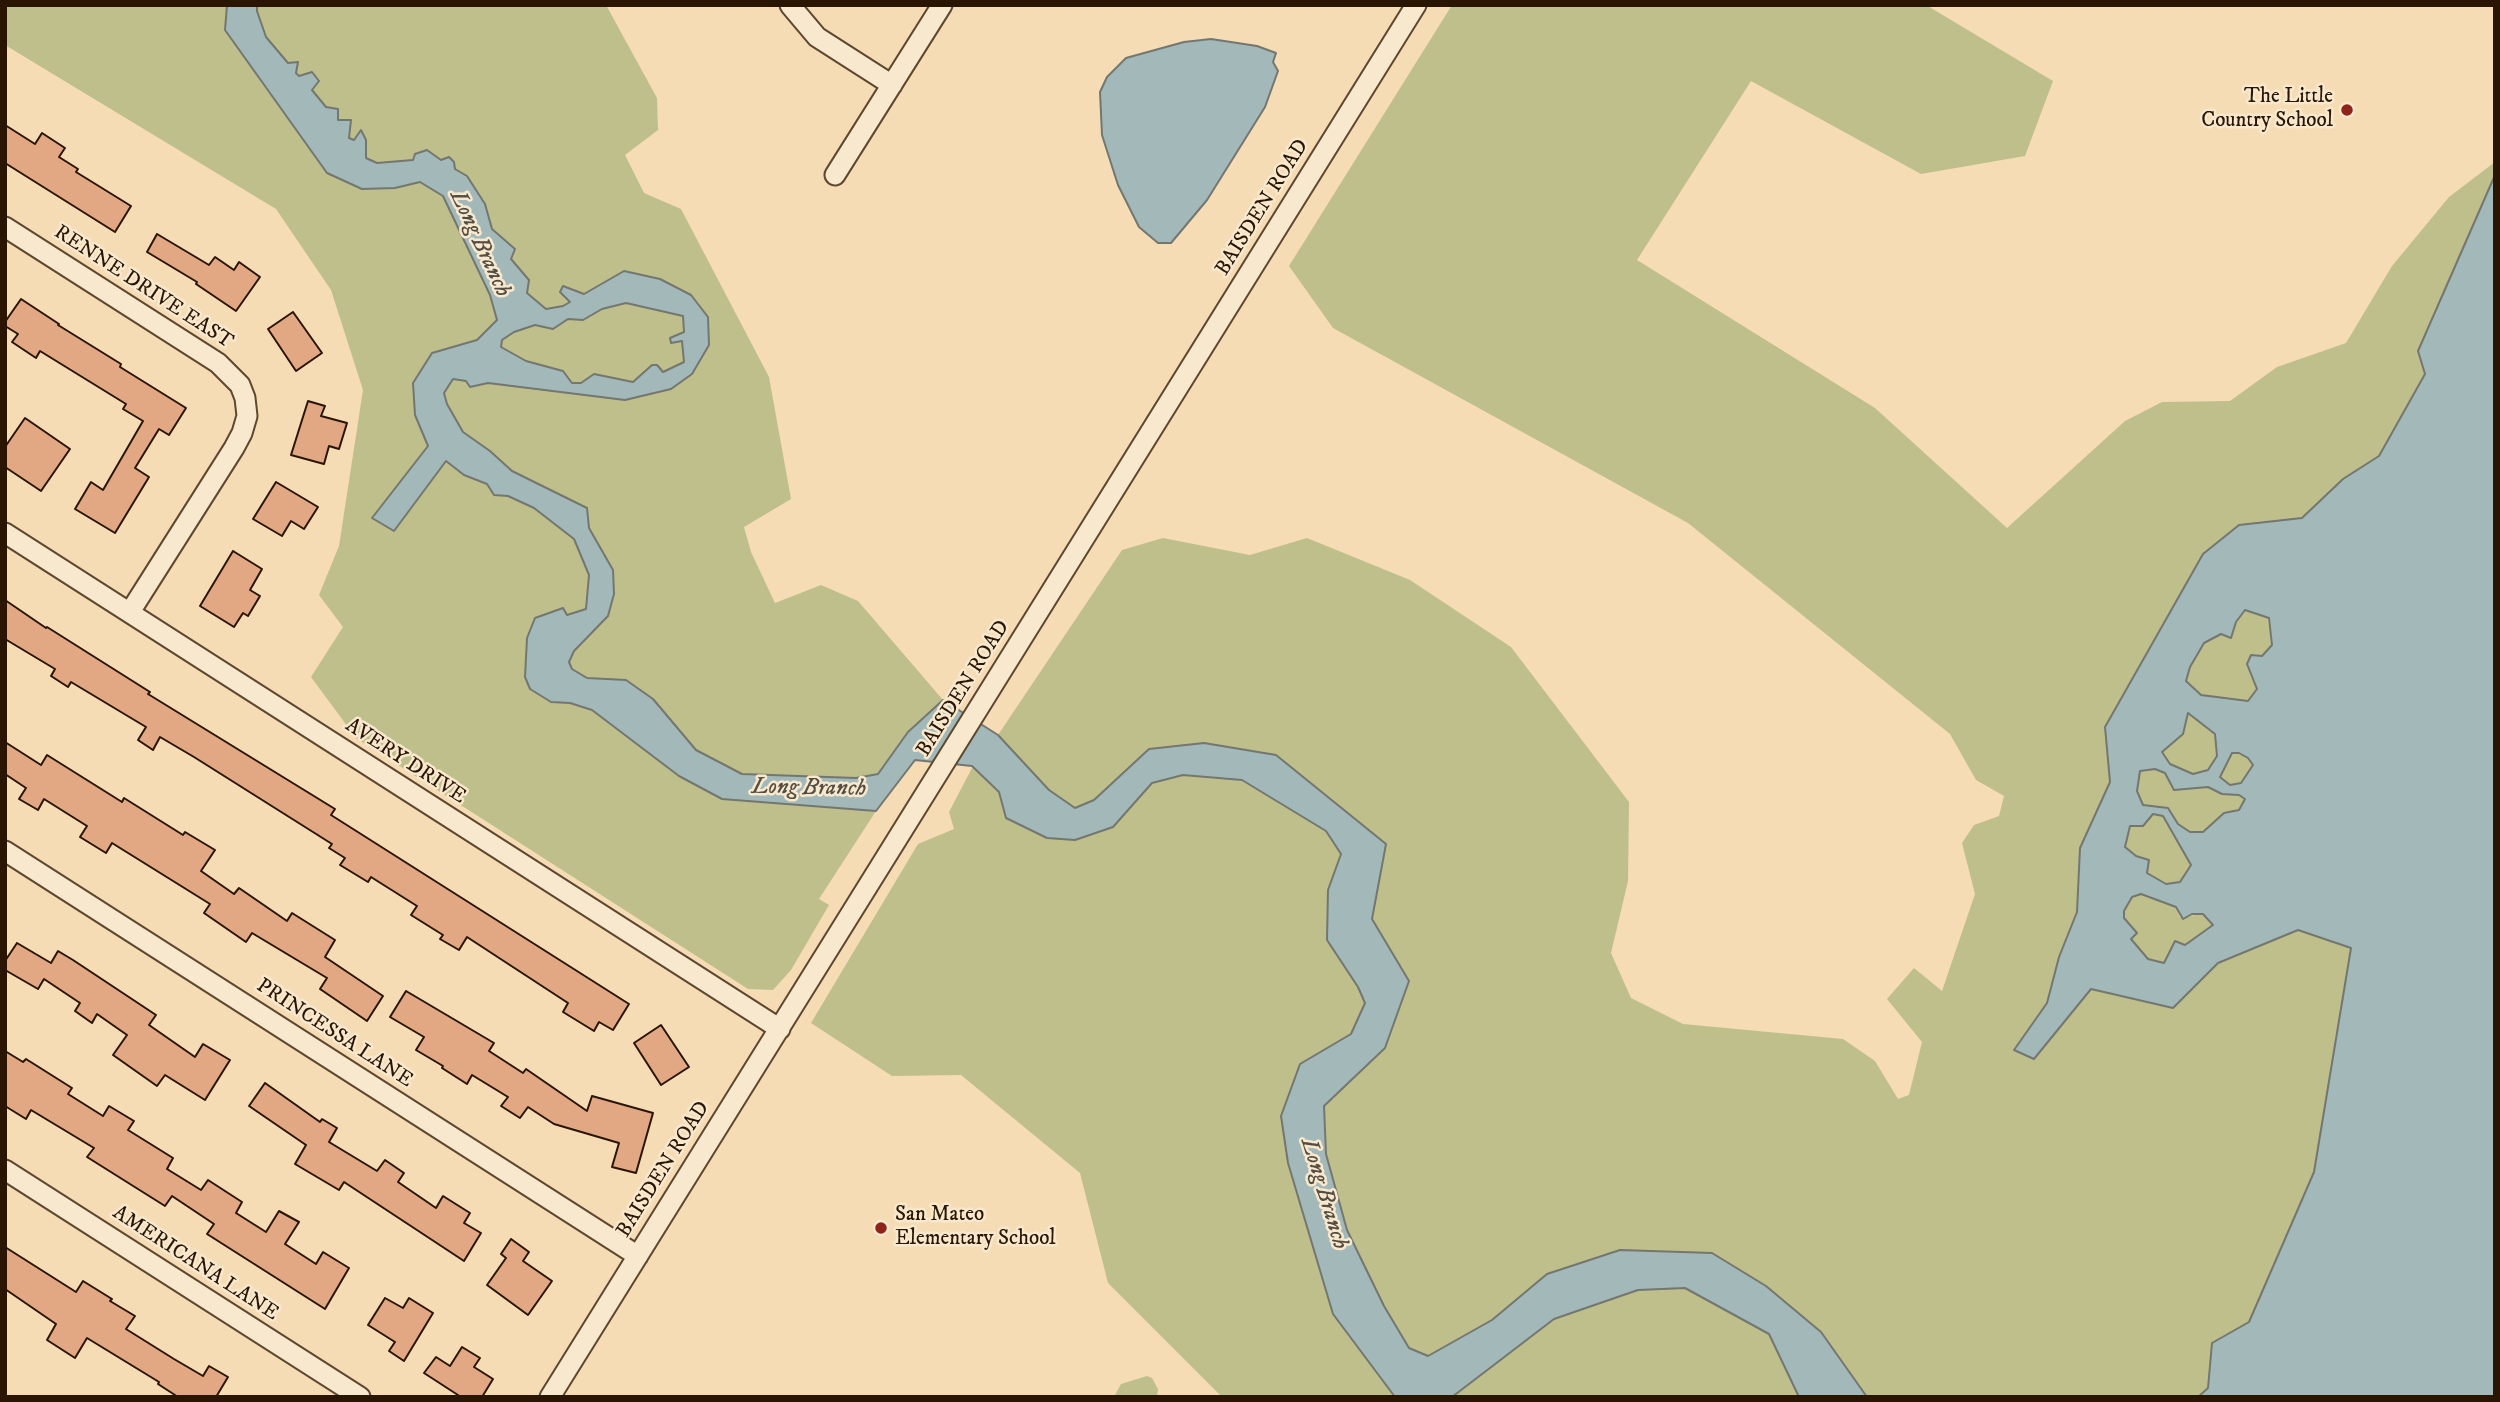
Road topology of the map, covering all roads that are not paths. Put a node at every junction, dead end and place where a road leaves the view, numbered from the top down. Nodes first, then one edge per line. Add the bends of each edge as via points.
1 (790, 5) edge
2 (942, 5) edge
3 (1416, 5) edge
4 (892, 85) junction
5 (835, 175) dead end
6 (5, 227) edge
7 (5, 533) edge
8 (130, 612) junction
9 (5, 851) edge
10 (780, 1029) junction
11 (5, 1170) edge
12 (638, 1255) junction
13 (360, 1397) edge
14 (550, 1397) edge

1 - 4 street via 817,37
2 - 4 street
3 - 10 street, BAISDEN ROAD
4 - 5 street
6 - 8 street, RENNE DRIVE EAST via 218,363 246,398 247,416 234,448
7 - 8 street, AVERY DRIVE
8 - 10 street, AVERY DRIVE
9 - 12 street, PRINCESSA LANE
10 - 12 street, BAISDEN ROAD
11 - 13 street, AMERICANA LANE
12 - 14 street, BAISDEN ROAD

